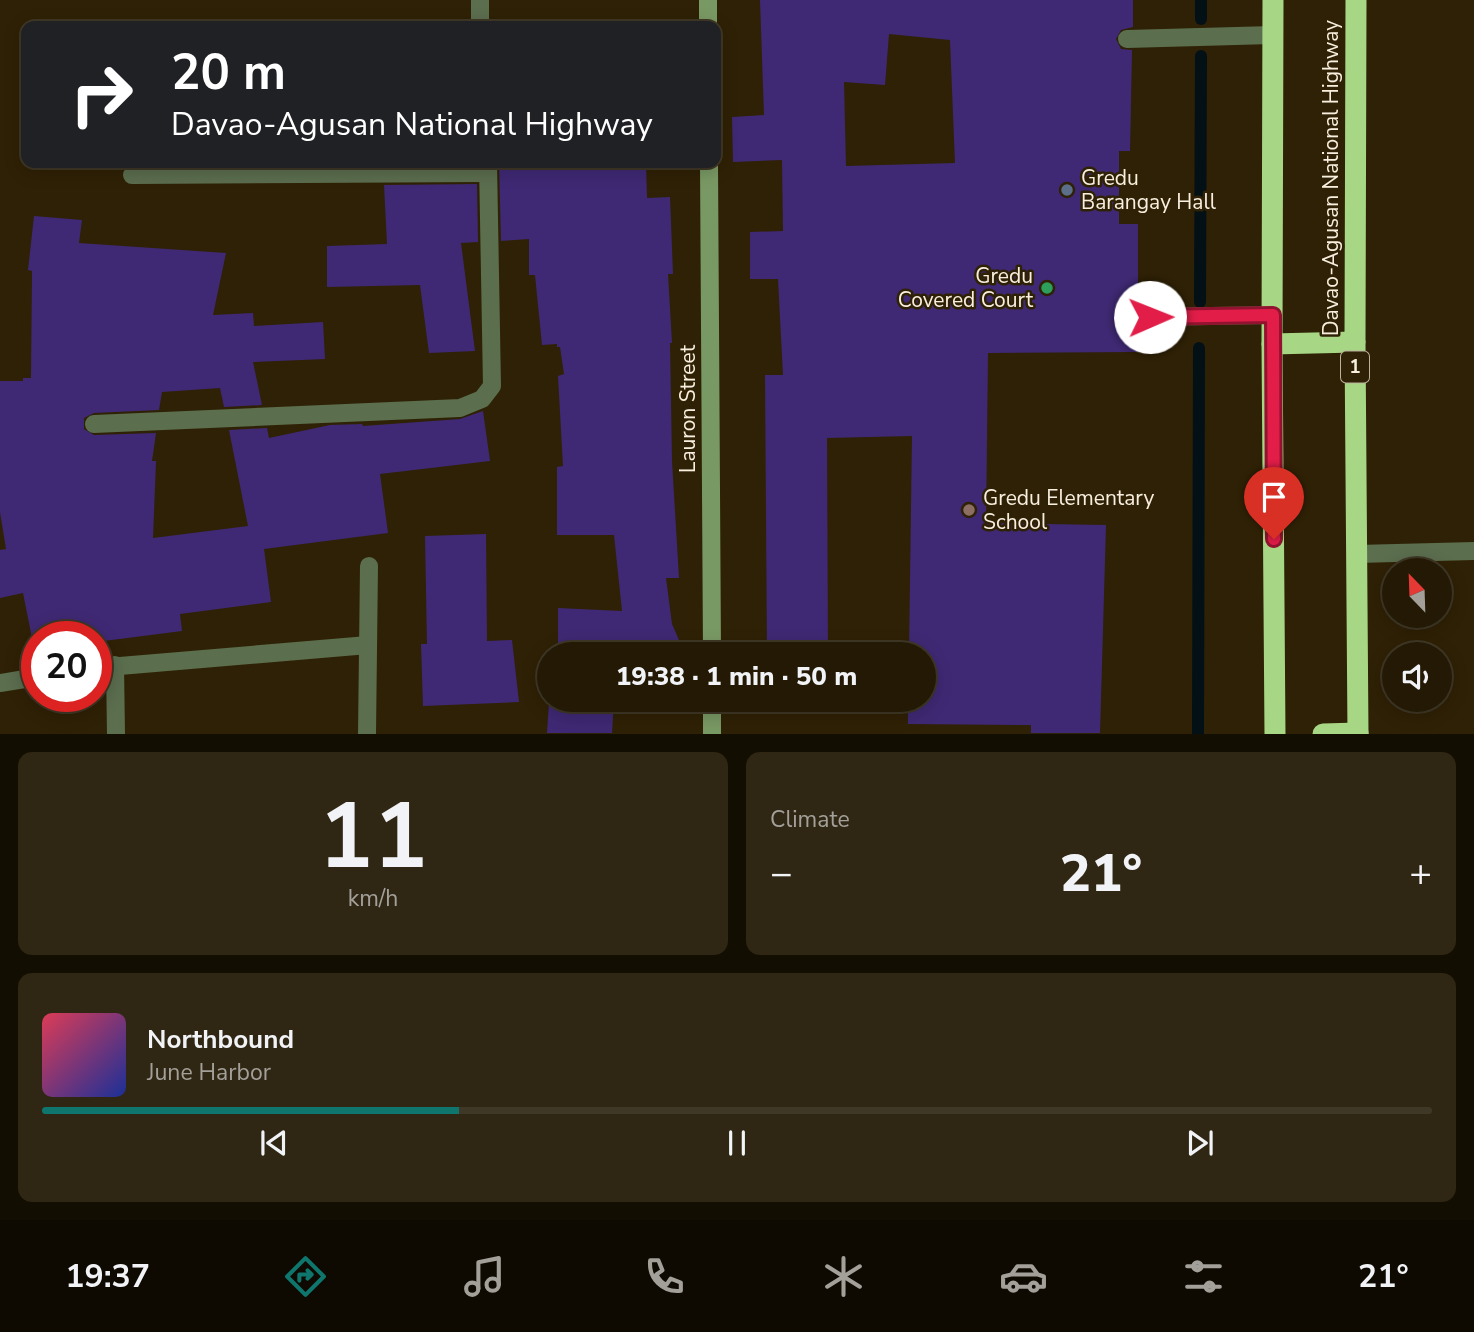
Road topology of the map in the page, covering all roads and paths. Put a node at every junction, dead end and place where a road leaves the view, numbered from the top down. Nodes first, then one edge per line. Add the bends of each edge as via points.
1 (480, 0) edge
2 (708, 0) edge
3 (1273, 0) edge
4 (1356, 0) edge
5 (480, 21) edge
6 (708, 21) edge
7 (1273, 35) junction
8 (1127, 39) dead end
9 (488, 168) edge
10 (709, 168) edge
11 (132, 175) dead end
12 (1273, 315) junction
13 (1150, 317) dead end
14 (1355, 342) junction
15 (1272, 344) junction
16 (94, 424) dead end
17 (1474, 551) edge
18 (1357, 554) junction
19 (369, 566) dead end
20 (712, 642) edge
21 (368, 645) junction
22 (112, 665) edge
23 (115, 665) junction
24 (21, 680) edge
25 (0, 683) edge
26 (712, 712) edge
27 (116, 733) edge
28 (367, 733) edge
29 (712, 733) edge
30 (1275, 733) edge
31 (1323, 733) edge
32 (1358, 733) edge

1 - 5 street
2 - 6 street
3 - 7 highway
4 - 14 highway, Davao-Agusan National Highway / 1
7 - 8 street
7 - 12 highway
9 - 11 street
9 - 16 street via 492,386 482,399 460,408
10 - 20 street, Lauron Street
12 - 13 street
12 - 15 highway
14 - 15 highway
14 - 18 highway, Davao-Agusan National Highway / 1
15 - 30 highway
17 - 18 street
18 - 32 highway, Davao-Agusan National Highway / 1
19 - 21 street
21 - 23 street
21 - 28 street
22 - 23 street
23 - 27 street
24 - 25 street
26 - 29 street
31 - 32 highway

